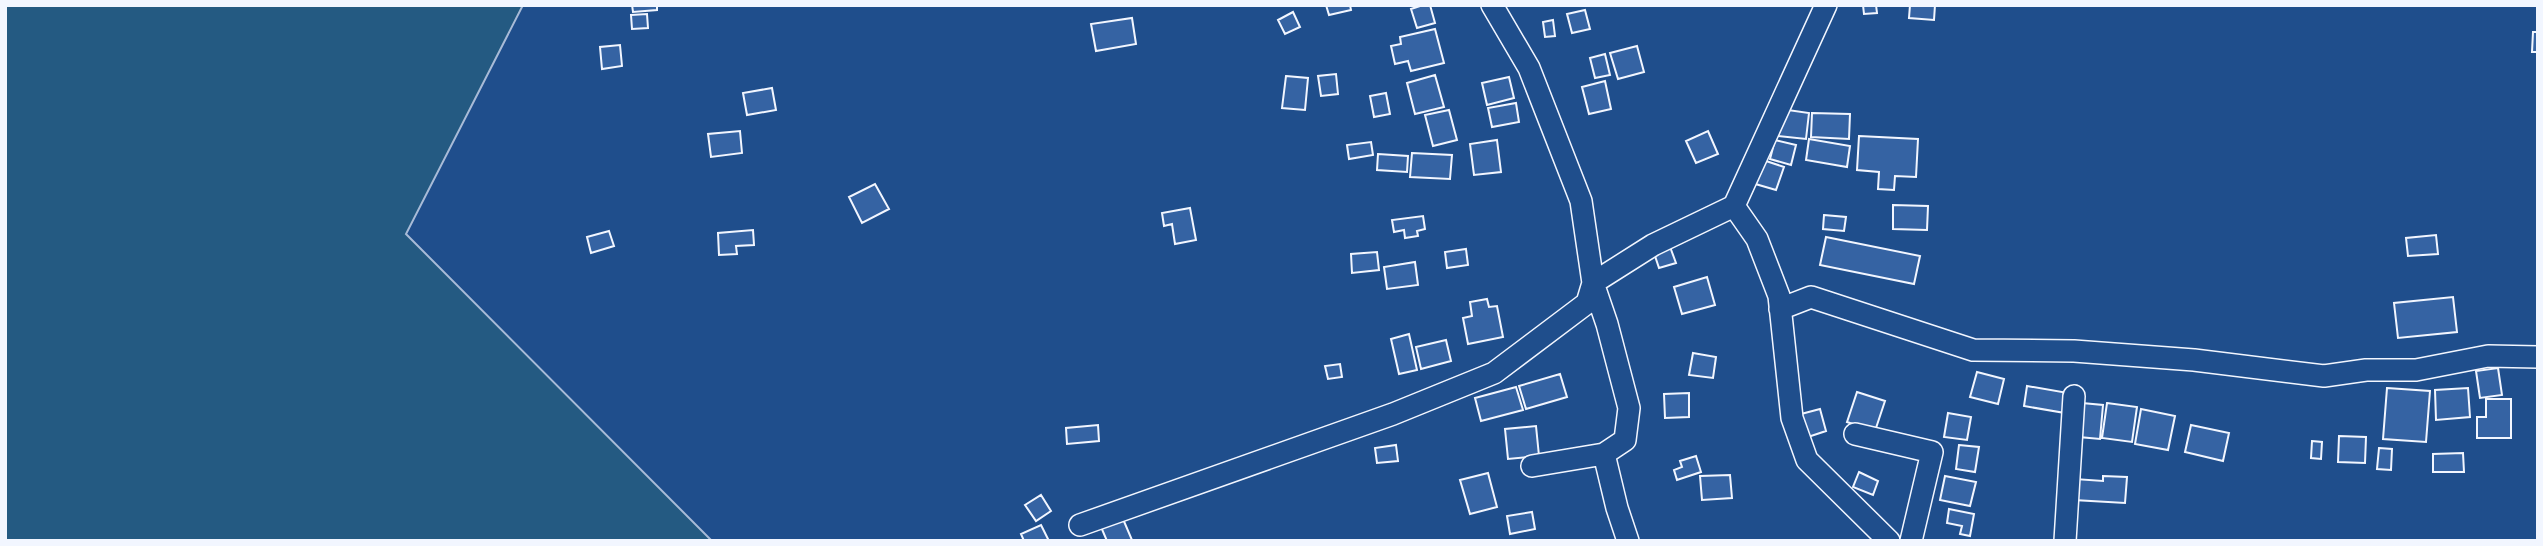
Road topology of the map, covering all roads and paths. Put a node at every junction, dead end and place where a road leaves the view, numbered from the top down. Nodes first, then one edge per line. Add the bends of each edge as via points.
1 (1492, 5) edge
2 (1826, 5) edge
3 (1734, 206) junction
4 (1593, 284) junction
5 (1780, 309) junction
6 (2538, 357) edge
7 (2074, 396) dead end
8 (1855, 434) dead end
9 (1604, 454) junction
10 (1532, 467) dead end
11 (1080, 525) dead end
12 (1628, 541) edge
13 (1889, 541) edge
14 (1911, 541) edge
15 (2065, 541) edge

1 - 4 street via 1529,68 1581,201
2 - 3 street
3 - 4 street via 1653,246
3 - 5 street via 1757,239
4 - 9 street via 1629,408 1625,440
4 - 11 street via 1587,303 1493,373 1393,414
5 - 6 street via 1811,297 1973,350 2074,351 2324,376 2416,370 2488,356
5 - 13 street via 1792,418 1807,460
7 - 15 street
8 - 14 street via 1932,452
9 - 10 street
9 - 12 street

